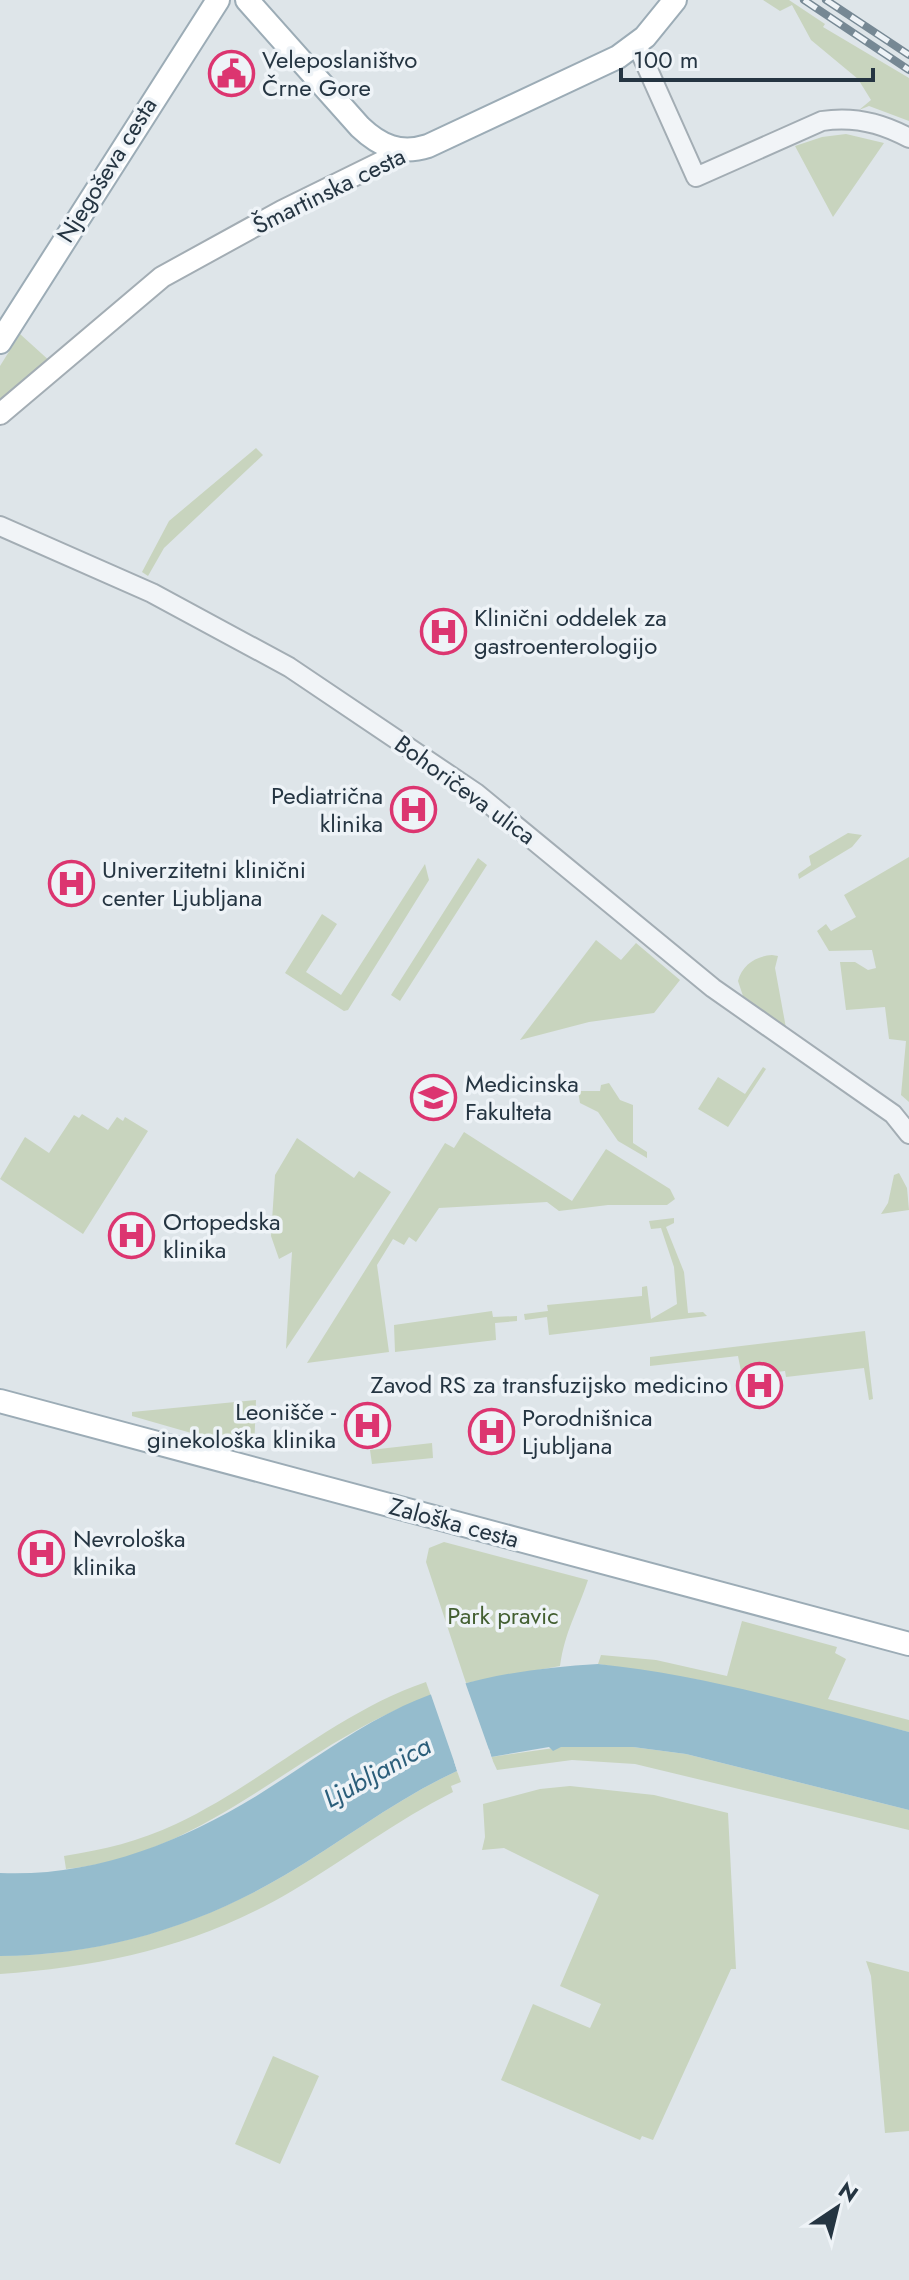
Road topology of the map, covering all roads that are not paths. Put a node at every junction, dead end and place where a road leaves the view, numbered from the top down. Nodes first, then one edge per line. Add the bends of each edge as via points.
1 (218, 0) edge
2 (247, 0) edge
3 (675, 0) edge
4 (637, 45) junction
5 (909, 138) edge
6 (404, 151) junction
7 (0, 342) edge
8 (2, 411) edge
9 (0, 526) edge
10 (909, 1134) edge
11 (0, 1401) edge
12 (909, 1644) edge

1 - 7 main road, Njegoševa cesta
2 - 6 main road via 360,127 382,144
3 - 4 main road, Šmartinska cesta
4 - 5 street via 696,177 822,121 873,123
4 - 6 main road, Šmartinska cesta via 466,129
6 - 8 main road, Šmartinska cesta via 162,277
9 - 10 street, Bohoričeva ulica via 162,597 289,667 476,793 713,988 893,1114
11 - 12 main road, Zaloška cesta

